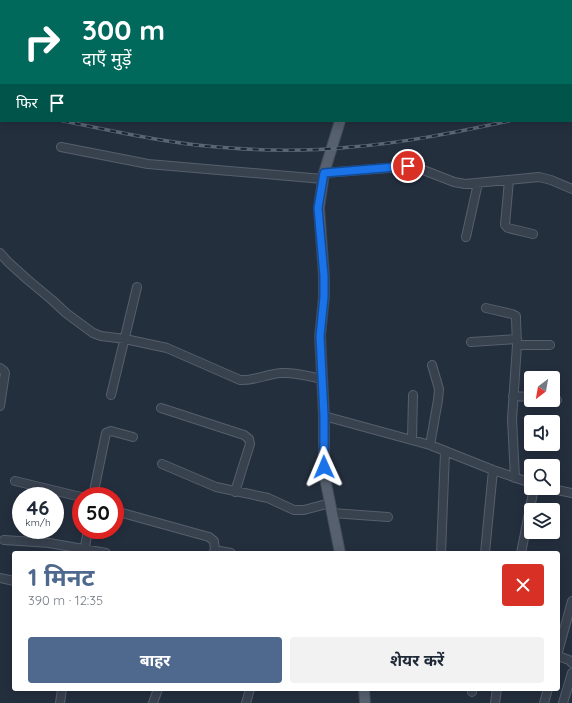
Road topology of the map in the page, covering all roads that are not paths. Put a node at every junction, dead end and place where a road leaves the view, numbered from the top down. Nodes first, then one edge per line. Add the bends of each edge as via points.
1 (340, 122) edge
2 (61, 147) dead end
3 (323, 176) junction
4 (509, 180) junction
5 (478, 183) junction
6 (572, 189) edge
7 (532, 234) dead end
8 (466, 237) dead end
9 (0, 253) edge
10 (137, 287) dead end
11 (486, 308) dead end
12 (125, 339) junction
13 (470, 342) dead end
14 (517, 342) junction
15 (550, 345) dead end
16 (432, 365) dead end
17 (0, 368) edge
18 (322, 379) junction
19 (111, 395) dead end
20 (413, 395) dead end
21 (513, 396) junction
22 (524, 397) edge
23 (0, 406) edge
24 (161, 408) dead end
25 (324, 416) junction
26 (133, 437) dead end
27 (412, 440) junction
28 (430, 445) junction
29 (445, 452) junction
30 (162, 464) dead end
31 (493, 470) junction
32 (515, 478) junction
33 (15, 481) dead end
34 (524, 481) edge
35 (95, 487) edge
36 (560, 490) edge
37 (235, 492) junction
38 (572, 493) edge
39 (72, 495) edge
40 (533, 495) edge
41 (330, 503) junction
42 (332, 513) junction
43 (124, 514) edge
44 (388, 517) dead end
45 (87, 539) edge
46 (4, 540) dead end
47 (85, 551) edge
48 (214, 551) edge
49 (340, 551) edge
50 (441, 551) edge
51 (485, 551) edge
52 (521, 551) edge
53 (0, 578) edge
54 (12, 581) edge
55 (572, 601) edge
56 (560, 645) edge
57 (560, 657) edge
58 (572, 663) edge
59 (572, 672) edge
60 (62, 691) edge
61 (157, 691) edge
62 (249, 691) edge
63 (364, 691) edge
64 (497, 691) edge
65 (547, 691) edge
66 (60, 703) edge
67 (154, 703) edge
68 (246, 703) edge
69 (365, 703) edge
70 (495, 703) edge
71 (544, 703) edge
72 (563, 703) edge

1 - 3 main road
2 - 3 street via 148,164
3 - 5 street via 414,166 454,182
3 - 18 main road via 318,208 324,276 320,336
4 - 5 street
4 - 6 street via 545,178
4 - 7 street via 505,225
5 - 8 street
9 - 12 street via 89,331 101,336
10 - 12 street
11 - 14 street via 514,315
12 - 18 street via 167,348 240,380 288,373
12 - 19 street
13 - 14 street
14 - 15 street
14 - 21 street
16 - 28 street via 439,389
17 - 23 street via 5,373
18 - 25 main road
20 - 27 street
21 - 22 street
21 - 32 street
24 - 37 street via 244,435 249,439 250,444
25 - 27 street
25 - 41 main road via 325,478
26 - 35 street via 111,431 106,433
27 - 28 street
28 - 29 street
29 - 31 street
29 - 50 street
30 - 37 street via 216,487
31 - 32 street
31 - 51 street
32 - 34 street
33 - 39 street
36 - 38 street
37 - 41 street via 268,498 299,511
40 - 52 street
41 - 42 main road
42 - 44 street
42 - 49 main road
43 - 48 street via 209,537 214,541
45 - 47 street
46 - 47 street via 49,543
53 - 54 street
55 - 56 street
57 - 58 street
59 - 72 street
60 - 66 street
61 - 67 street
62 - 68 street
63 - 69 main road
64 - 70 street
65 - 71 street

